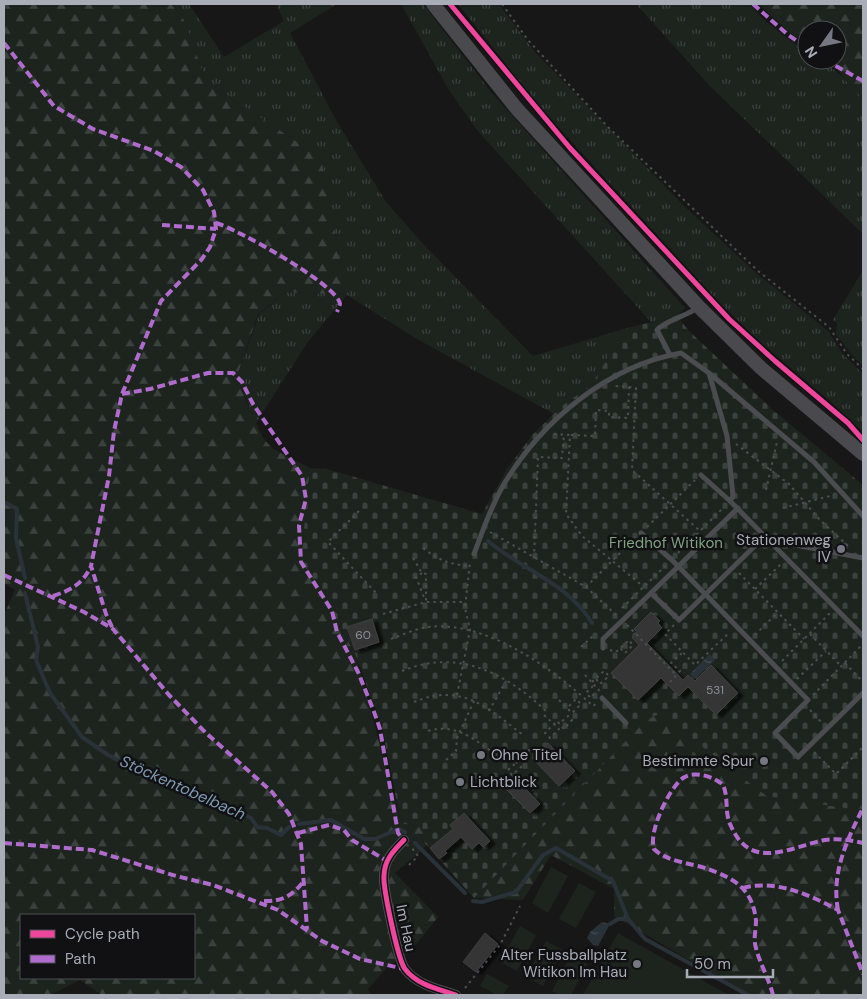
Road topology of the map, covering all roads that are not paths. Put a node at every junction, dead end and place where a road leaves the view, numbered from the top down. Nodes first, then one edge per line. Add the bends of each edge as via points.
1 (433, 4) edge
2 (699, 308) junction
3 (670, 355) junction
4 (709, 372) junction
5 (863, 454) edge
6 (701, 475) dead end
7 (730, 501) junction
8 (738, 508) junction
9 (863, 516) edge
10 (641, 534) dead end
11 (767, 538) junction
12 (474, 554) road end
13 (862, 558) edge
14 (678, 566) junction
15 (651, 593) junction
16 (705, 594) junction
17 (863, 636) edge
18 (603, 648) road end
19 (863, 693) edge
20 (602, 698) dead end
21 (626, 723) dead end
22 (404, 840) road end
23 (460, 992) edge

1 - 2 main road via 517,109
2 - 3 lane via 688,316 661,325 657,330
2 - 5 main road via 761,368
3 - 4 lane via 681,353
3 - 12 lane via 635,367 600,386 542,433 504,484
4 - 7 lane via 727,436 733,496
4 - 9 lane via 814,462
6 - 7 lane
7 - 8 lane
8 - 11 lane
8 - 14 lane
10 - 14 lane
11 - 13 lane
11 - 16 lane
11 - 17 lane
14 - 15 lane
14 - 16 lane
15 - 16 lane via 679,620
15 - 18 lane via 603,640
16 - 19 lane via 806,702 775,733 798,757
20 - 21 lane
22 - 23 street, Im Hau via 387,861 384,876 400,960 411,976 426,985

